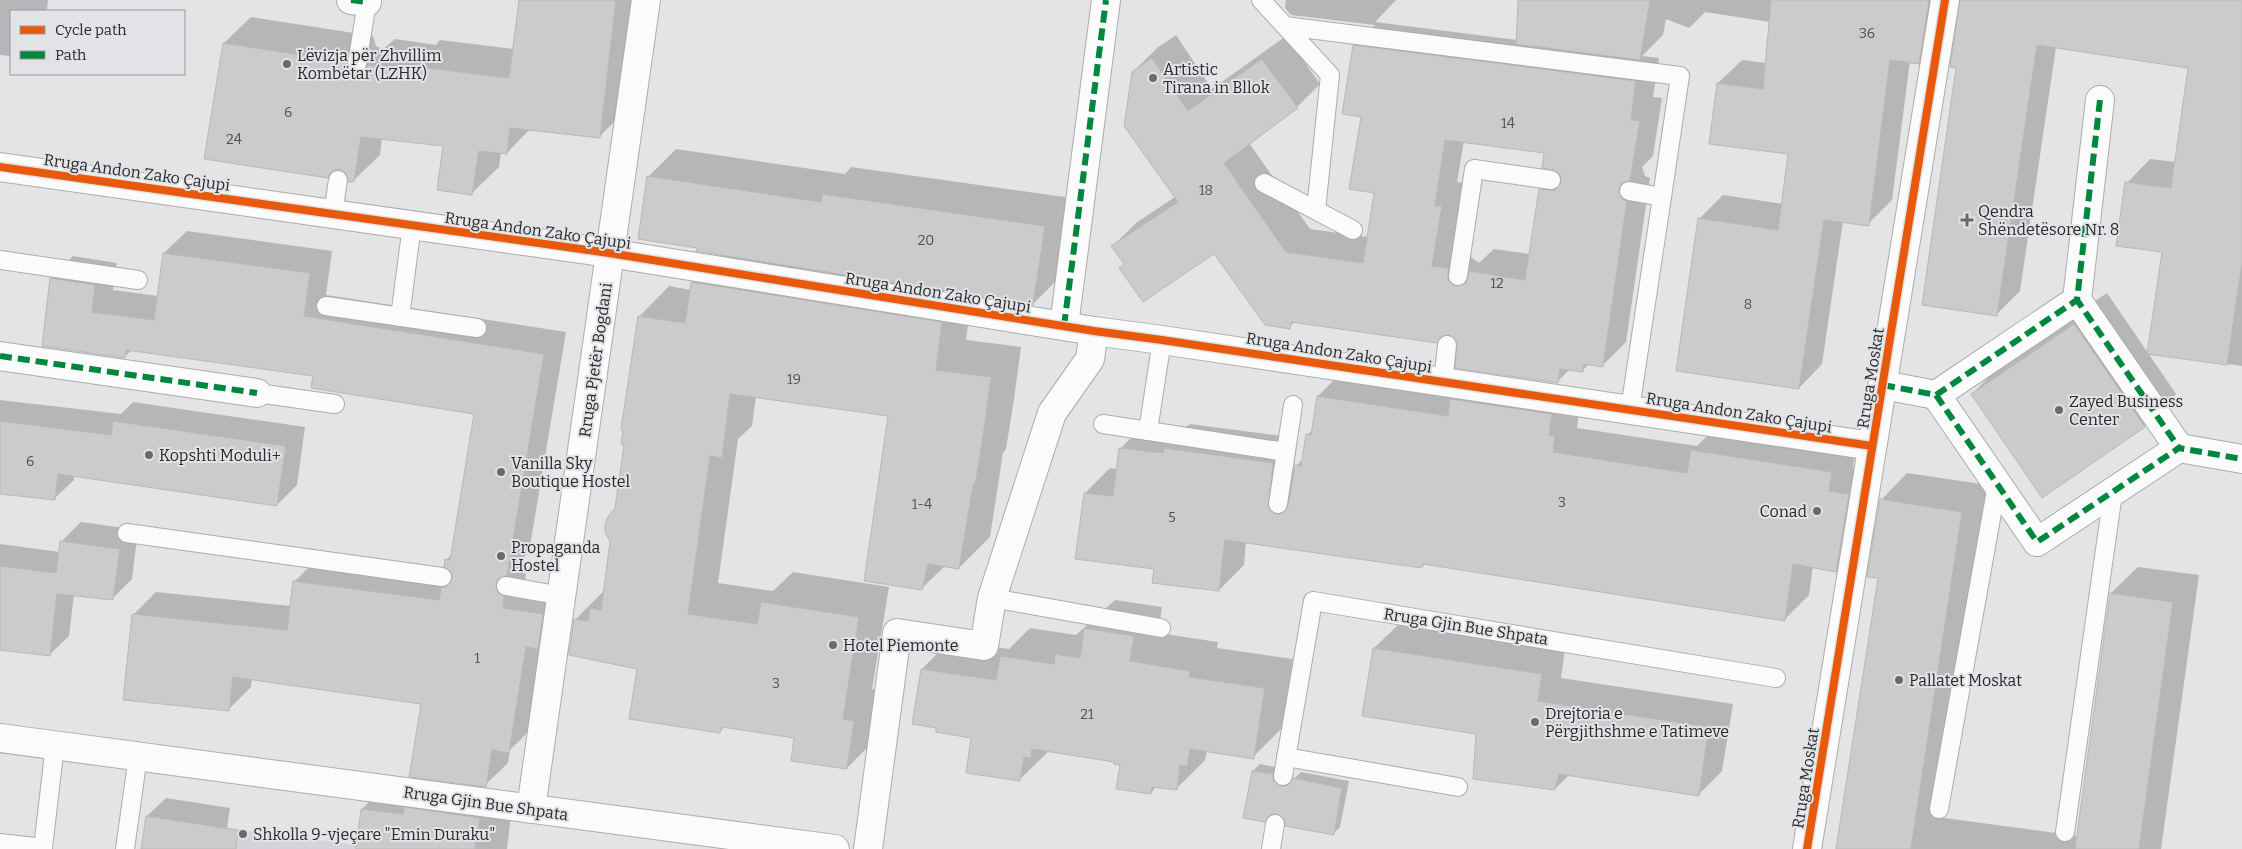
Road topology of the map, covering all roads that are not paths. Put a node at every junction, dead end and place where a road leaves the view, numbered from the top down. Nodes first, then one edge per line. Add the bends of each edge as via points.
1 (646, 0) edge
2 (1106, 0) edge
3 (1261, 0) edge
4 (1945, 0) edge
5 (359, 1) edge
6 (1285, 26) junction
7 (357, 64) dead end
8 (2100, 100) dead end
9 (0, 167) edge
10 (338, 180) dead end
11 (1551, 180) dead end
12 (1264, 183) dead end
13 (1629, 191) dead end
14 (1662, 197) junction
15 (1316, 210) junction
16 (333, 214) junction
17 (412, 225) junction
18 (1354, 230) dead end
19 (610, 253) junction
20 (0, 260) edge
21 (1458, 276) dead end
22 (138, 280) dead end
23 (2077, 300) junction
24 (326, 306) dead end
25 (400, 317) junction
26 (1064, 326) junction
27 (477, 328) dead end
28 (1094, 331) junction
29 (1162, 340) junction
30 (1447, 345) dead end
31 (0, 356) edge
32 (1443, 382) junction
33 (1883, 385) junction
34 (257, 393) joint
35 (1936, 395) junction
36 (335, 404) dead end
37 (1293, 405) dead end
38 (1630, 409) junction
39 (1103, 424) dead end
40 (1148, 431) junction
41 (1872, 446) junction
42 (2179, 448) junction
43 (1285, 452) junction
44 (2242, 459) edge
45 (1997, 485) junction
46 (2113, 493) junction
47 (1278, 504) dead end
48 (127, 533) dead end
49 (442, 576) dead end
50 (506, 586) dead end
51 (562, 596) junction
52 (992, 598) junction
53 (1161, 628) dead end
54 (1776, 678) dead end
55 (0, 738) edge
56 (55, 745) junction
57 (138, 756) junction
58 (1286, 757) junction
59 (1283, 776) dead end
60 (1458, 787) dead end
61 (531, 809) junction
62 (1939, 810) dead end
63 (1275, 824) dead end
64 (2065, 832) dead end
65 (0, 843) edge
66 (125, 849) edge
67 (835, 849) edge
68 (868, 849) edge
69 (1271, 849) edge
70 (1807, 849) edge

1 - 19 street, Rruga Pjetër Bogdani
2 - 26 street
3 - 6 lane
4 - 33 street, Rruga Moskat
5 - 7 lane
6 - 14 lane via 1680,76
6 - 15 lane via 1330,75
8 - 23 street
9 - 16 street, Rruga Andon Zako Çajupi
10 - 16 lane
11 - 21 lane via 1474,169
12 - 15 lane
13 - 14 lane
14 - 38 lane
15 - 18 lane
16 - 17 street, Rruga Andon Zako Çajupi
17 - 19 street, Rruga Andon Zako Çajupi
17 - 25 lane
19 - 26 street, Rruga Andon Zako Çajupi
19 - 51 street, Rruga Pjetër Bogdani
20 - 22 lane
23 - 35 street
23 - 42 street
24 - 25 lane
25 - 27 lane
26 - 28 street, Rruga Andon Zako Çajupi
28 - 29 street, Rruga Andon Zako Çajupi
28 - 52 street via 1090,359 1052,413
29 - 32 street, Rruga Andon Zako Çajupi
29 - 40 lane
30 - 32 lane
31 - 34 street
32 - 38 street, Rruga Andon Zako Çajupi
33 - 35 street
33 - 41 street, Rruga Moskat
34 - 36 lane
35 - 45 street
37 - 43 lane
38 - 41 street, Rruga Andon Zako Çajupi
39 - 40 lane
40 - 43 lane
41 - 70 street, Rruga Moskat
42 - 44 street
42 - 46 street
43 - 47 lane
45 - 46 street via 2037,542
45 - 62 lane
46 - 64 lane
48 - 49 lane
50 - 51 lane
51 - 61 street, Rruga Pjetër Bogdani
52 - 53 lane
52 - 68 street via 984,646 897,633
54 - 58 lane, Rruga Gjin Bue Shpata via 1313,601
55 - 56 street, Rruga Gjin Bue Shpata
56 - 57 street, Rruga Gjin Bue Shpata
56 - 65 lane via 43,848
57 - 61 street, Rruga Gjin Bue Shpata
57 - 66 lane
58 - 59 lane, Rruga Gjin Bue Shpata
58 - 60 lane
61 - 67 street, Rruga Gjin Bue Shpata
63 - 69 lane

